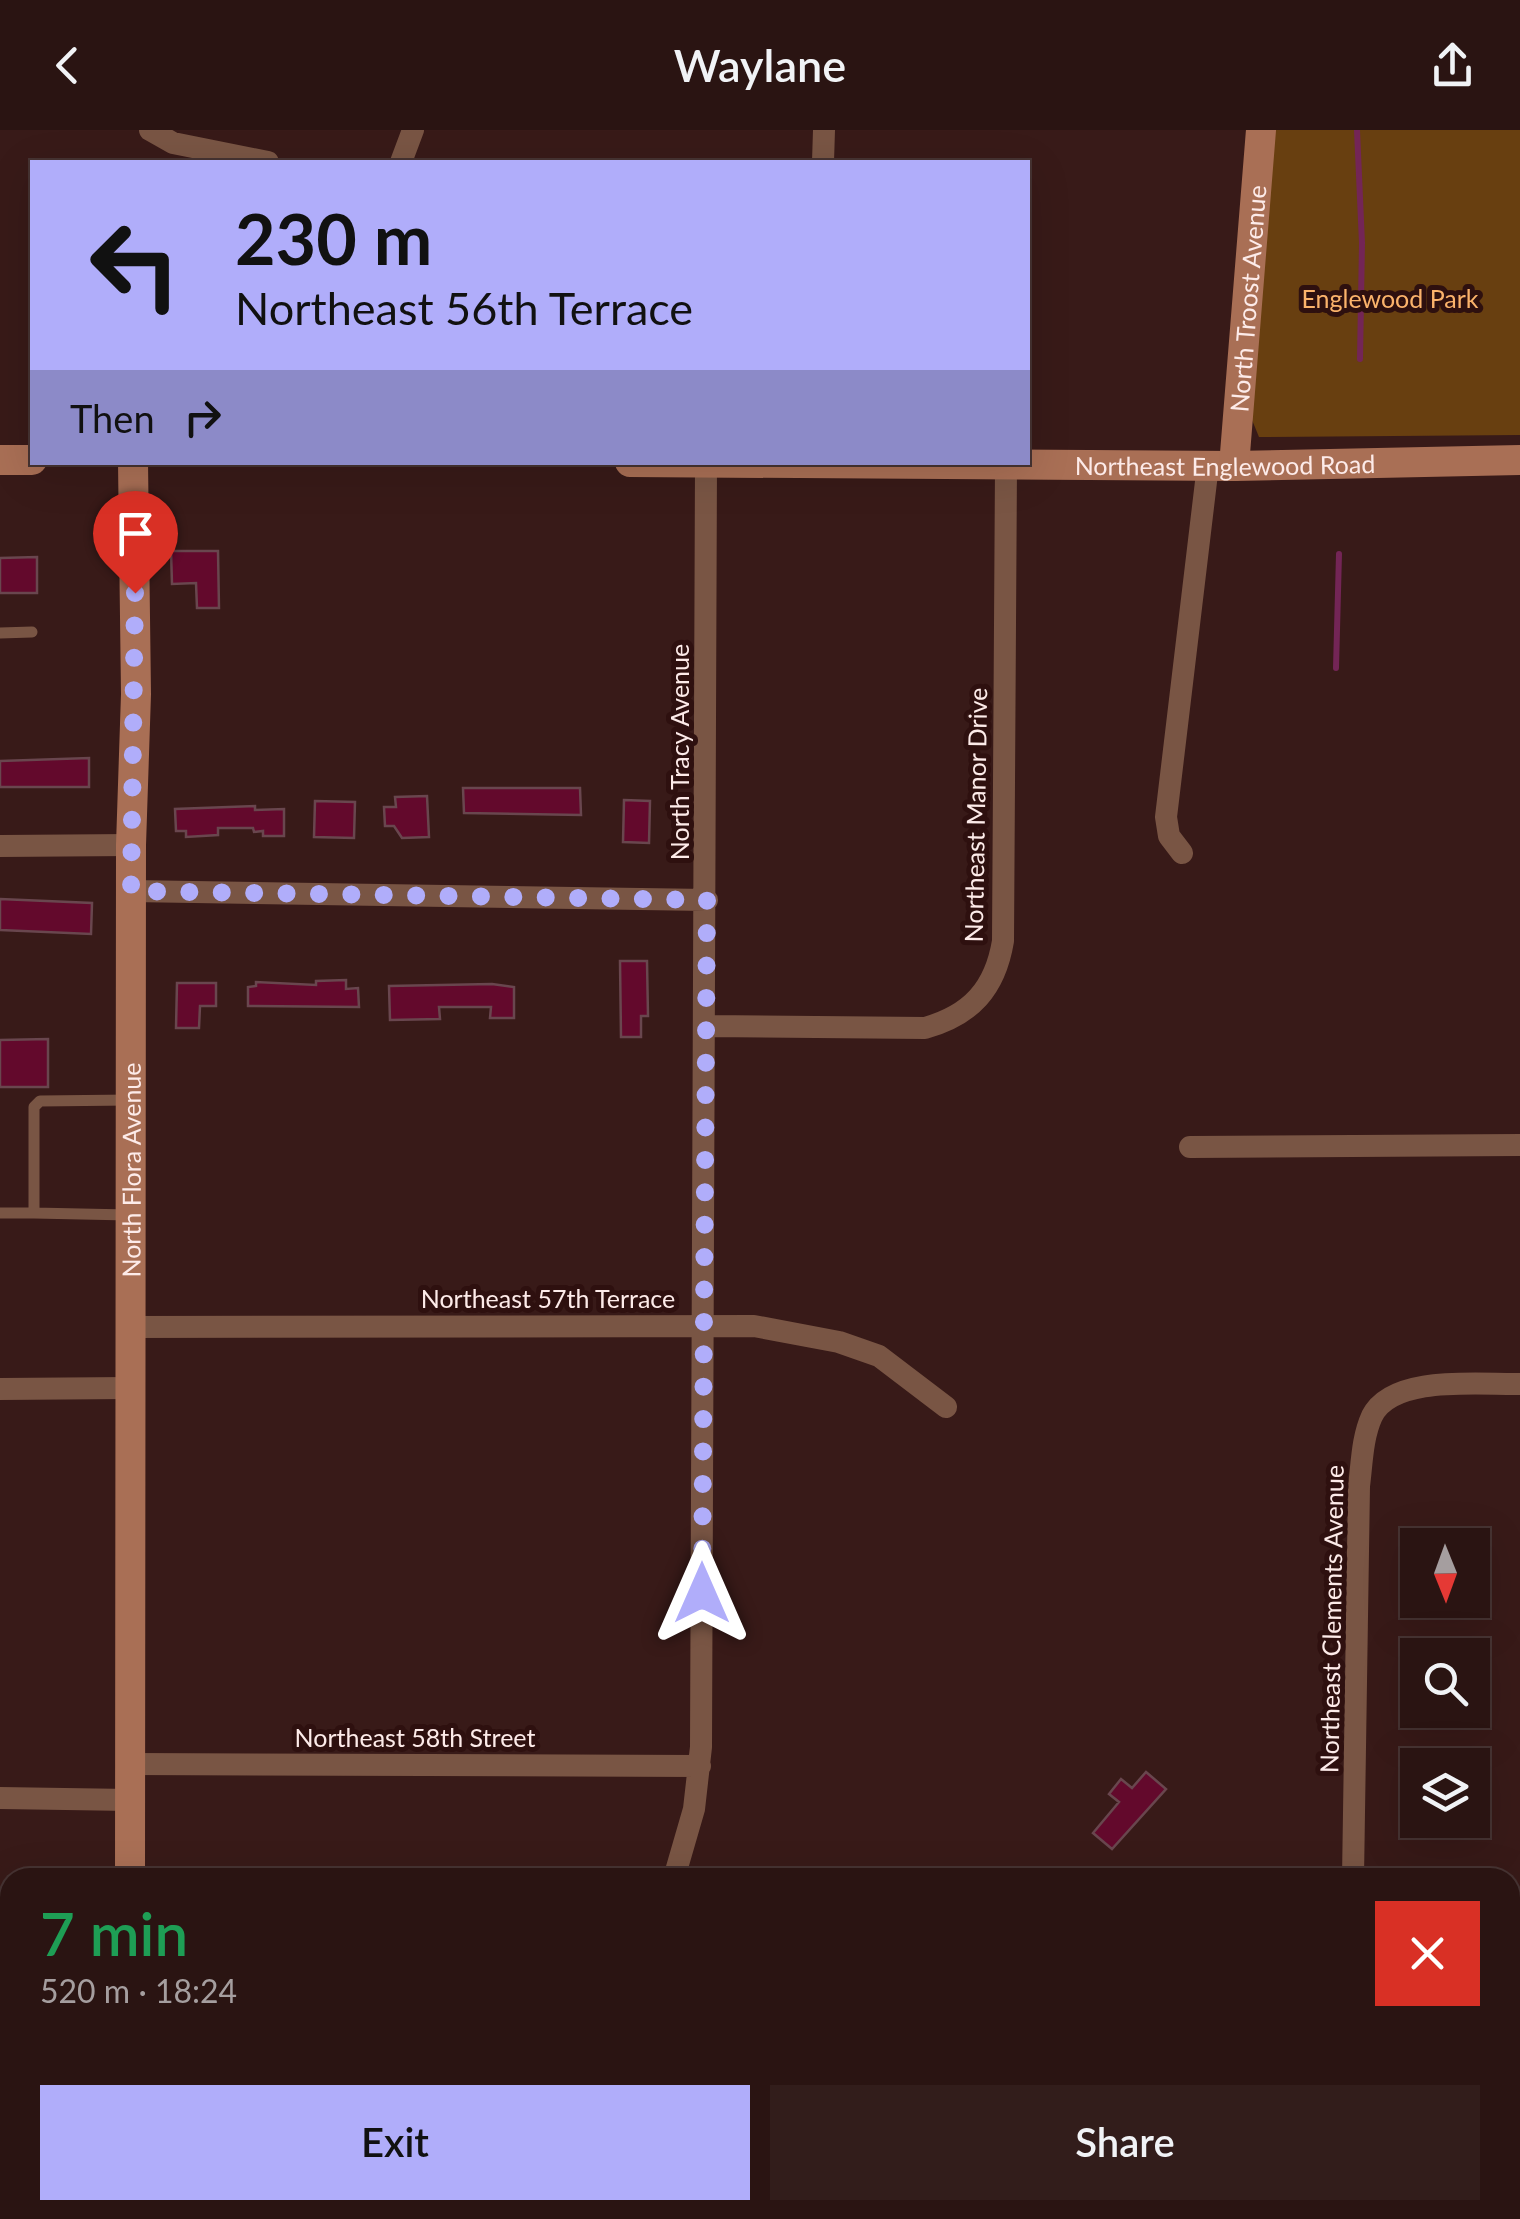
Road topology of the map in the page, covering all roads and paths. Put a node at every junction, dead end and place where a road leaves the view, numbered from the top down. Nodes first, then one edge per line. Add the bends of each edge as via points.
1 (150, 130) edge
2 (413, 130) edge
3 (824, 130) edge
4 (1261, 130) edge
5 (257, 160) edge
6 (403, 160) edge
7 (823, 160) edge
8 (0, 460) edge
9 (30, 460) edge
10 (1520, 460) edge
11 (133, 465) edge
12 (706, 465) edge
13 (944, 465) edge
14 (1006, 466) junction
15 (1221, 466) junction
16 (32, 632) dead end
17 (0, 633) edge
18 (131, 845) junction
19 (0, 846) edge
20 (1182, 852) dead end
21 (131, 891) junction
22 (707, 900) junction
23 (707, 1026) junction
24 (130, 1100) junction
25 (1520, 1146) edge
26 (1190, 1147) dead end
27 (0, 1213) edge
28 (34, 1213) junction
29 (129, 1215) junction
30 (702, 1324) junction
31 (129, 1327) junction
32 (1520, 1384) edge
33 (129, 1388) junction
34 (0, 1389) edge
35 (946, 1407) dead end
36 (130, 1764) junction
37 (700, 1766) junction
38 (0, 1798) edge
39 (130, 1800) junction
40 (130, 1868) edge
41 (677, 1868) edge
42 (1353, 1868) edge

1 - 5 street via 173,144
2 - 6 street
3 - 7 street
4 - 15 street, North Troost Avenue
8 - 9 street
10 - 15 street, Northeast Englewood Road
11 - 18 street, North Flora Avenue
12 - 22 street, North Tracy Avenue
13 - 14 street, Northeast Englewood Road
14 - 15 street, Northeast Englewood Road
14 - 23 street, Northeast Manor Drive via 1003,941 988,989 960,1014 925,1028
15 - 20 street via 1166,817
16 - 17 lane
18 - 19 street
18 - 21 street, North Flora Avenue
21 - 22 street
21 - 24 street, North Flora Avenue
22 - 23 street, North Tracy Avenue
23 - 30 street, North Tracy Avenue
24 - 28 lane via 40,1101 34,1107
24 - 29 street, North Flora Avenue
25 - 26 street
27 - 28 lane
28 - 29 lane
29 - 31 street, North Flora Avenue
30 - 31 street, Northeast 57th Terrace
30 - 35 street, Northeast 57th Terrace via 838,1342 879,1356
30 - 37 street, North Tracy Avenue
31 - 33 street, North Flora Avenue
32 - 42 street, Northeast Clements Avenue via 1415,1386 1374,1412 1364,1441
33 - 34 street
33 - 36 street, North Flora Avenue
36 - 37 street, Northeast 58th Street
36 - 39 street, North Flora Avenue
37 - 41 street, North Tracy Avenue
38 - 39 street
39 - 40 street, North Flora Avenue

